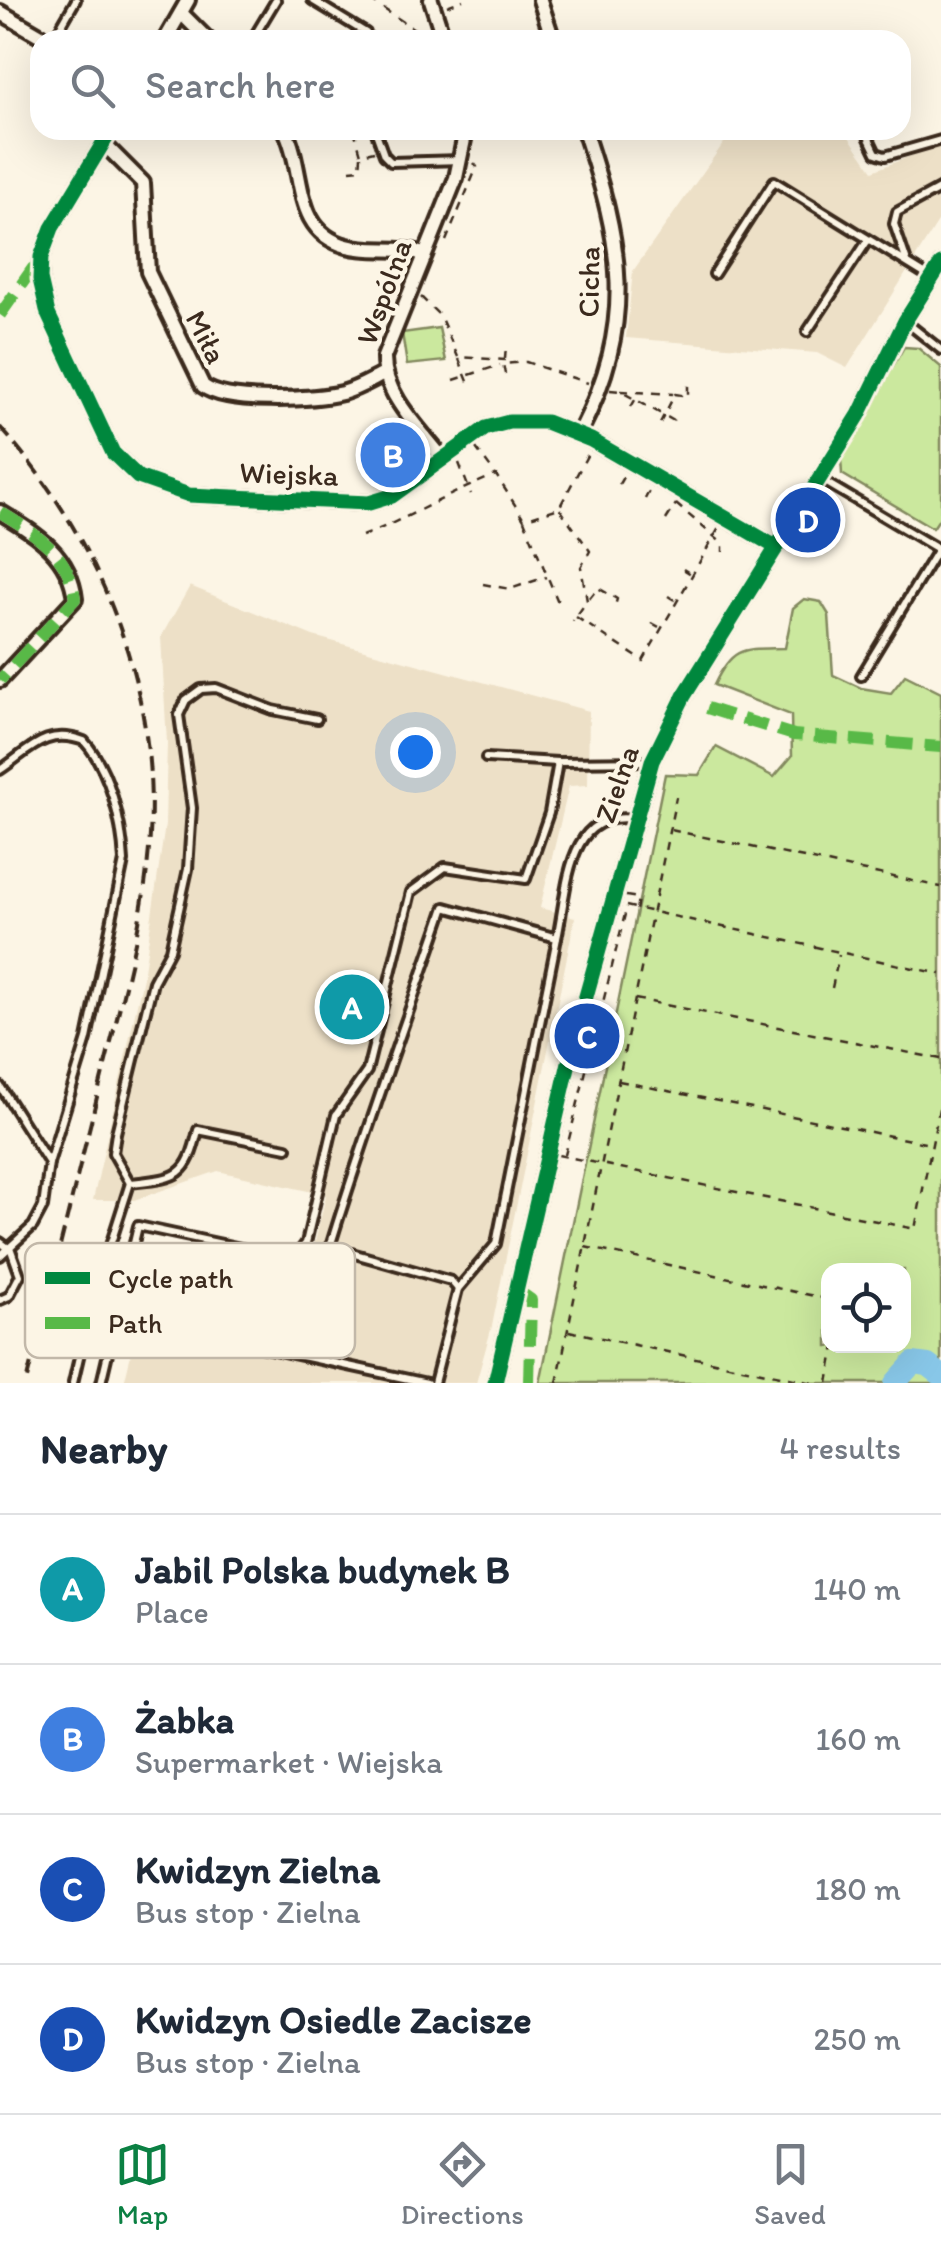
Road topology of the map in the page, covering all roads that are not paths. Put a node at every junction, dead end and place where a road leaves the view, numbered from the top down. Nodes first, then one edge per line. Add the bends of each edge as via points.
1 (76, 0) edge
2 (188, 0) edge
3 (276, 0) edge
4 (312, 0) edge
5 (540, 0) edge
6 (435, 1) edge
7 (0, 12) edge
8 (180, 13) junction
9 (32, 30) edge
10 (56, 30) edge
11 (170, 30) edge
12 (198, 30) edge
13 (258, 30) edge
14 (361, 30) edge
15 (442, 30) edge
16 (550, 30) edge
17 (105, 140) edge
18 (288, 140) edge
19 (378, 140) edge
20 (466, 140) edge
21 (587, 140) edge
22 (870, 140) edge
23 (941, 140) edge
24 (103, 144) junction
25 (466, 160) junction
26 (941, 188) edge
27 (868, 240) junction
28 (424, 254) junction
29 (907, 264) junction
30 (941, 264) edge
31 (714, 274) dead end
32 (932, 278) junction
33 (905, 322) junction
34 (807, 332) dead end
35 (941, 350) edge
36 (384, 374) junction
37 (578, 434) junction
38 (450, 458) junction
39 (819, 478) junction
40 (0, 512) edge
41 (776, 547) junction
42 (940, 547) edge
43 (861, 676) dead end
44 (0, 680) edge
45 (317, 719) dead end
46 (486, 758) dead end
47 (652, 760) junction
48 (558, 762) junction
49 (0, 770) edge
50 (633, 819) junction
51 (556, 938) junction
52 (0, 1086) edge
53 (287, 1148) dead end
54 (49, 1163) junction
55 (130, 1183) junction
56 (0, 1242) edge
57 (111, 1243) edge
58 (134, 1243) edge
59 (218, 1243) edge
60 (306, 1243) edge
61 (332, 1243) edge
62 (11, 1250) junction
63 (355, 1255) edge
64 (0, 1256) edge
65 (458, 1289) junction
66 (0, 1300) edge
67 (79, 1358) edge
68 (107, 1358) edge
69 (314, 1358) edge
70 (73, 1383) edge
71 (101, 1383) edge
72 (431, 1383) edge
73 (495, 1383) edge

1 - 10 lane
2 - 8 street
3 - 13 lane
4 - 14 lane
5 - 16 street
6 - 15 street
7 - 9 street
8 - 11 street
8 - 12 street
17 - 24 street, Wiejska
18 - 28 street via 304,206 326,236 354,248
19 - 25 lane via 398,164
20 - 25 street, Wspólna
21 - 37 street, Cicha via 611,210 619,265 612,342
22 - 23 lane via 876,154 885,156
24 - 36 street, Miła via 143,183 148,272 203,386 227,396 323,397
24 - 38 street, Wiejska via 52,228 40,279 48,314 120,462 152,484 189,496 357,504 392,496
25 - 28 street, Wspólna
26 - 29 lane via 897,212 894,224
27 - 29 lane
27 - 31 lane via 774,182
27 - 34 lane
28 - 36 street, Wspólna via 390,332
29 - 32 lane
30 - 32 street, Zielna
32 - 33 street, Zielna
33 - 35 lane
33 - 39 street, Zielna
36 - 38 street, Wspólna
37 - 38 street, Wiejska via 546,422 509,422 475,434
37 - 41 street, Wiejska
39 - 41 street, Zielna
39 - 42 lane
40 - 44 street via 59,554 75,600
41 - 47 street, Zielna
42 - 43 lane
45 - 55 lane via 216,688 201,689 179,715 192,808 188,869 170,950 152,982 116,1134 113,1153
46 - 48 lane
47 - 48 lane
47 - 50 street, Zielna
48 - 60 lane via 526,879 445,867 411,892 367,1071 336,1115
49 - 54 lane via 53,734 84,741 106,781 123,839 87,1039
50 - 51 lane via 591,824 580,838
50 - 73 street, Zielna
51 - 61 lane via 445,907 376,1095
51 - 65 lane via 496,1244
52 - 54 lane
53 - 55 lane via 198,1130 187,1168 174,1178
54 - 62 lane via 43,1207
55 - 57 lane
56 - 62 lane
58 - 59 lane via 138,1226
62 - 64 lane
62 - 66 lane via 20,1274 10,1296
63 - 65 lane via 451,1281
65 - 72 lane
67 - 70 lane
68 - 71 lane
69 - 72 lane

